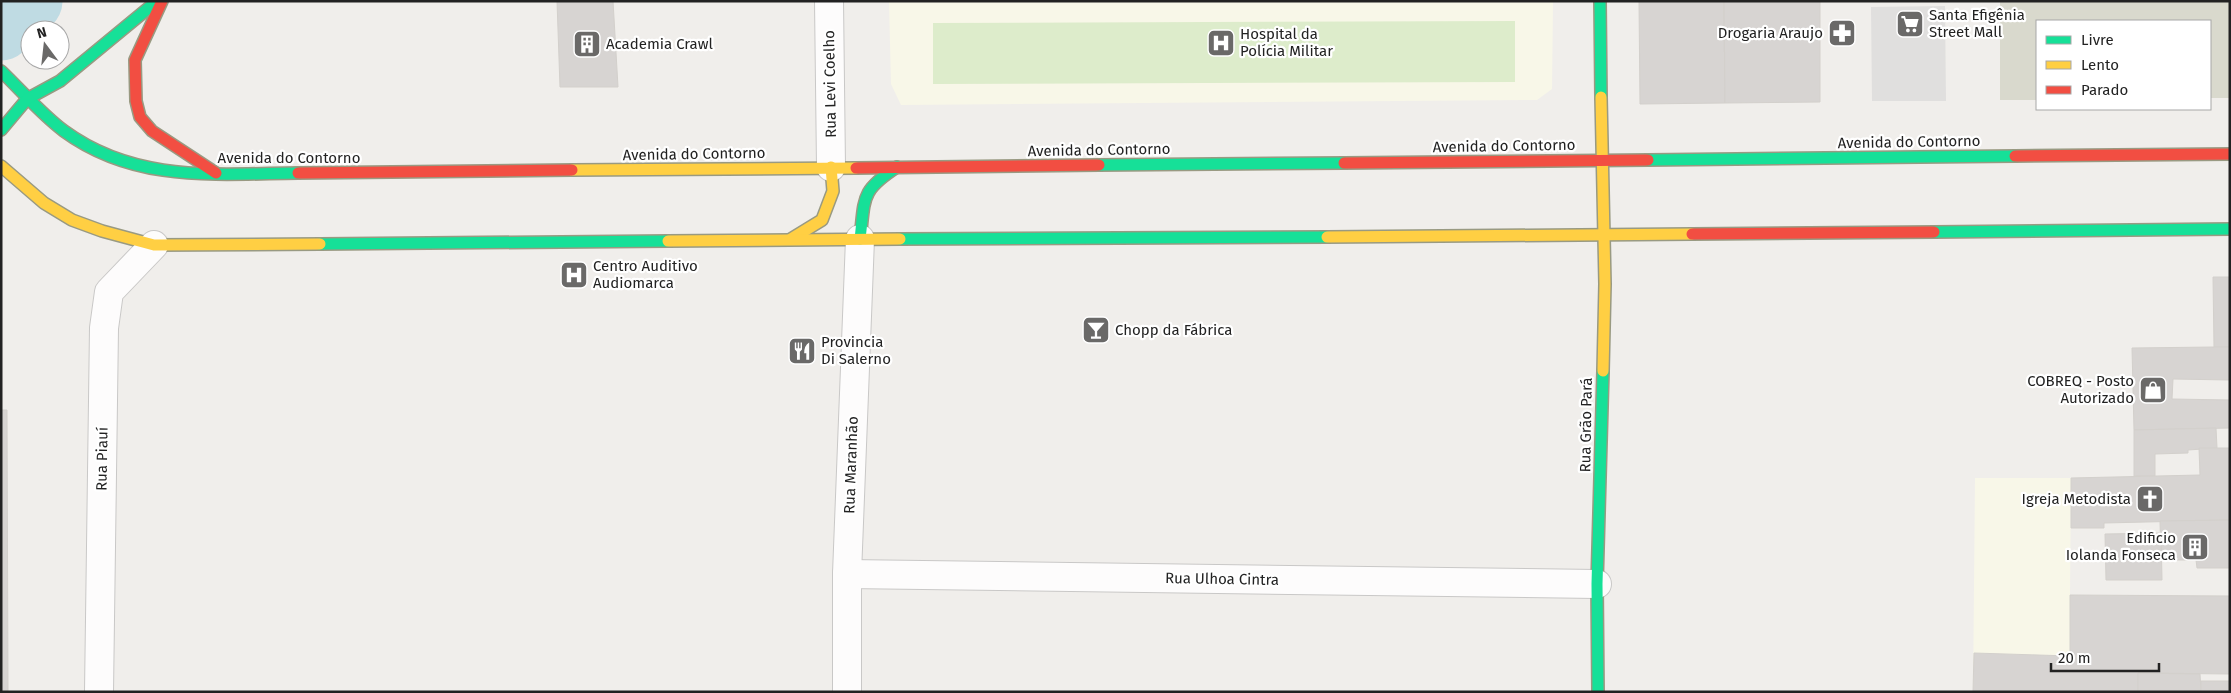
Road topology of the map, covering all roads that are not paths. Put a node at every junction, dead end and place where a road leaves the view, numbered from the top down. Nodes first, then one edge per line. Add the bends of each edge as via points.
1 (157, 1) edge
2 (162, 1) edge
3 (829, 1) edge
4 (1600, 1) edge
5 (1, 71) edge
6 (27, 99) junction
7 (1, 130) edge
8 (2230, 154) edge
9 (1601, 160) junction
10 (1, 166) edge
11 (831, 167) junction
12 (897, 167) junction
13 (217, 174) junction
14 (2230, 229) edge
15 (1604, 235) junction
16 (860, 238) junction
17 (791, 239) junction
18 (154, 245) junction
19 (847, 574) junction
20 (1598, 584) junction
21 (99, 692) edge
22 (847, 692) edge
23 (1598, 692) edge

1 - 6 main road via 60,81
2 - 13 main road via 135,60 136,101 140,117 152,131
3 - 11 street, Rua Levi Coelho
4 - 9 main road, Rua Grão Pará
5 - 6 main road, Avenida do Contorno
6 - 7 main road
6 - 13 main road, Avenida do Contorno via 74,138 116,159 159,171
8 - 9 main road, Avenida do Contorno
9 - 12 main road, Avenida do Contorno
9 - 15 main road, Rua Grão Pará
10 - 18 main road via 71,220 112,235
11 - 12 main road, Avenida do Contorno
11 - 13 main road, Avenida do Contorno
11 - 17 main road via 834,191 822,220
12 - 16 main road via 875,181 865,197
14 - 15 main road
15 - 16 main road
15 - 20 main road, Rua Grão Pará
16 - 17 main road
16 - 19 street, Rua Maranhão
17 - 18 main road
18 - 21 street, Rua Piauí via 109,292 104,328
19 - 20 street, Rua Ulhoa Cintra
19 - 22 street, Rua Maranhão
20 - 23 main road, Rua Grão Pará

